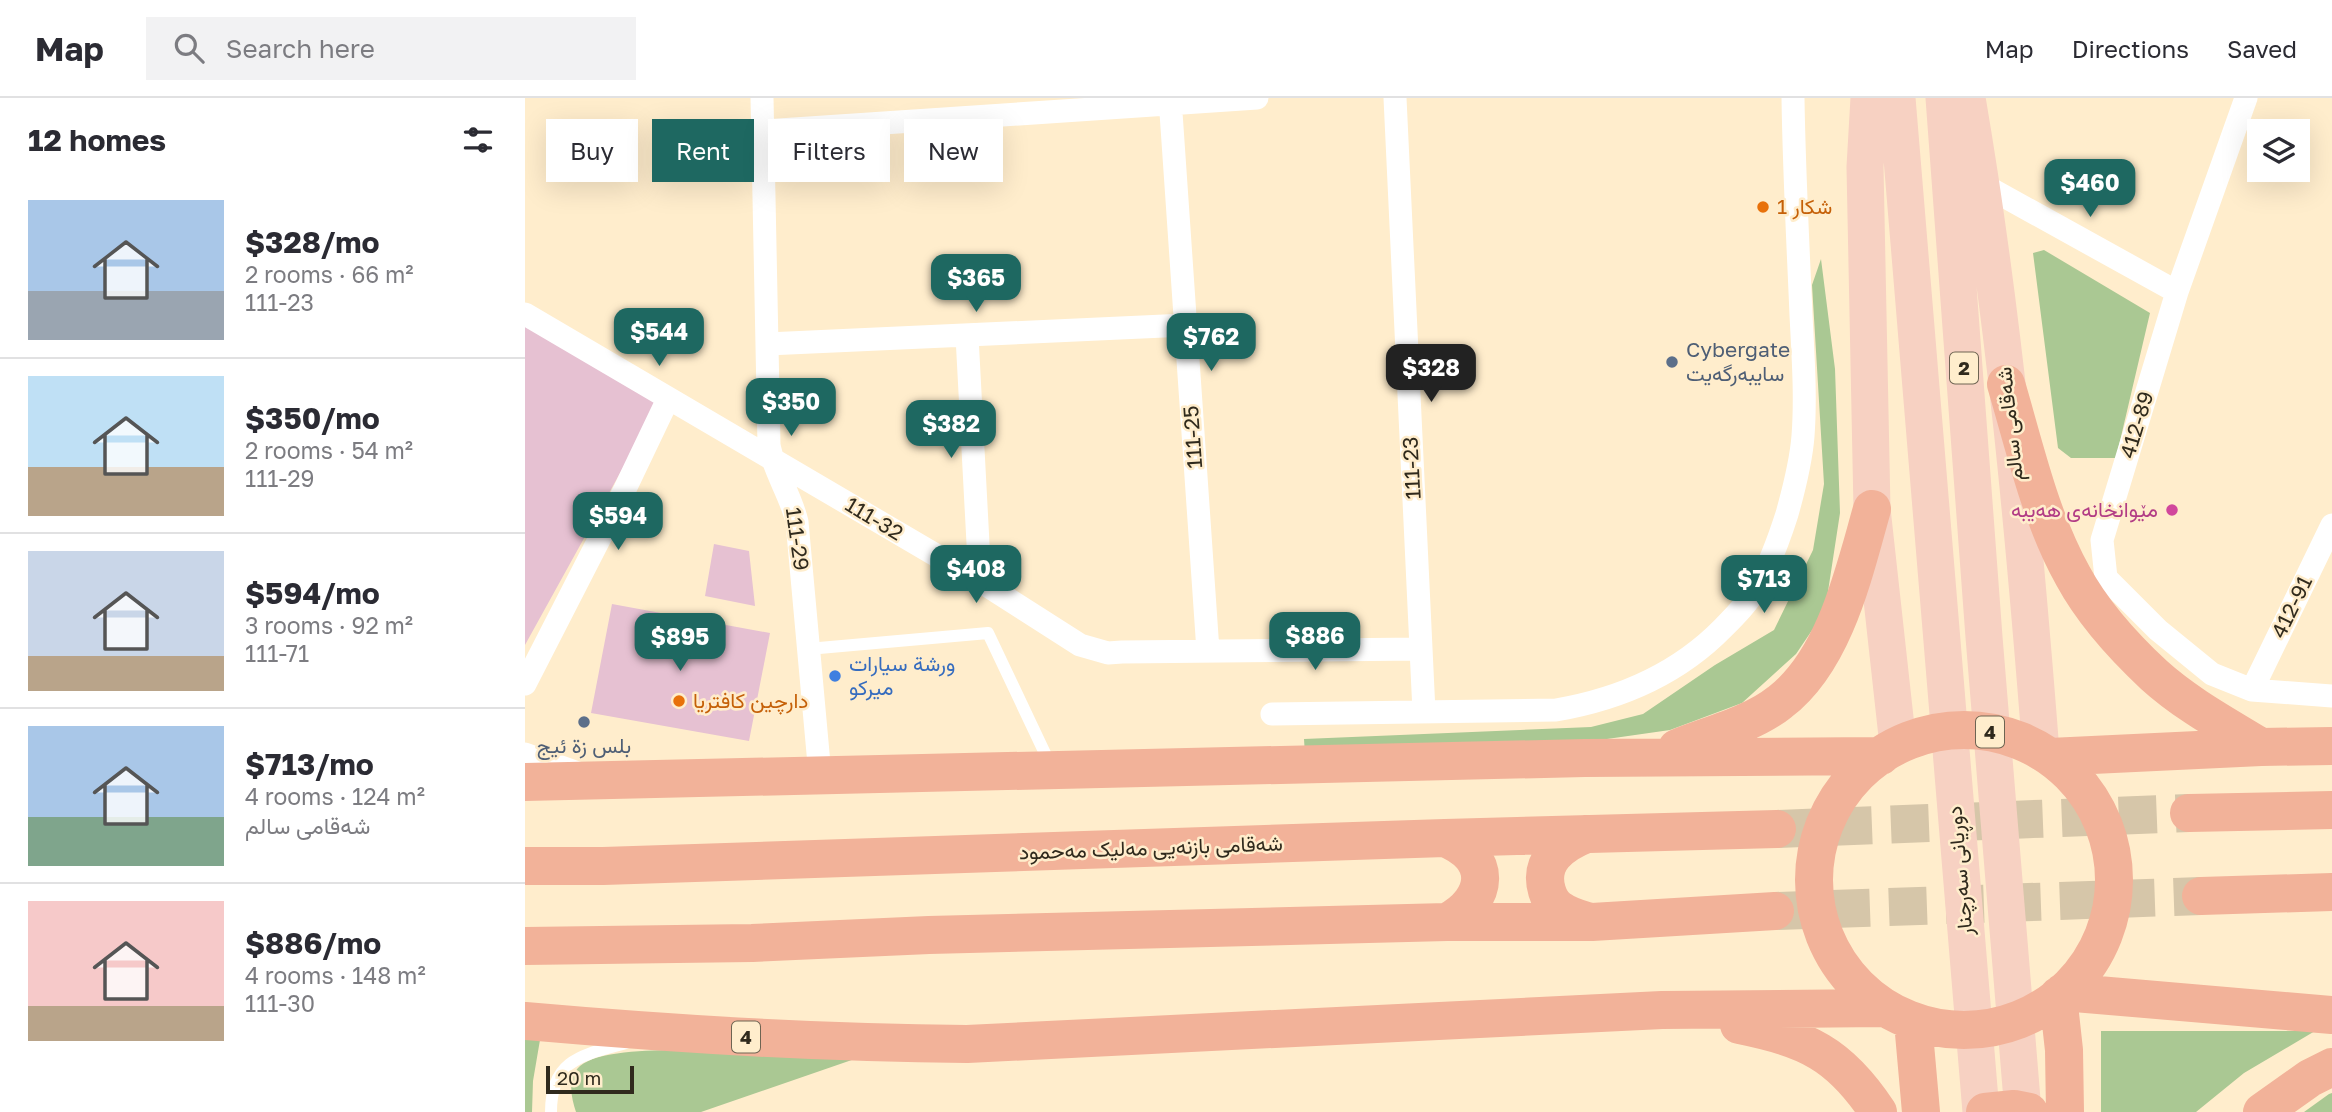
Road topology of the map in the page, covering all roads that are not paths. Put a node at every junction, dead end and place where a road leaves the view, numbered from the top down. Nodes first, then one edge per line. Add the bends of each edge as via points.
1 (762, 98) edge
2 (1257, 98) edge
3 (1395, 98) edge
4 (1793, 98) edge
5 (1869, 98) edge
6 (1897, 98) edge
7 (1944, 98) edge
8 (1967, 98) edge
9 (2246, 98) edge
10 (1170, 101) edge
11 (764, 131) junction
12 (1982, 184) junction
13 (2177, 292) junction
14 (525, 314) edge
15 (1186, 325) junction
16 (967, 336) junction
17 (768, 344) junction
18 (2006, 384) junction
19 (668, 399) junction
20 (772, 458) junction
21 (1872, 509) junction
22 (2332, 525) edge
23 (2027, 577) junction
24 (980, 581) junction
25 (1883, 609) junction
26 (1985, 637) joint
27 (809, 649) junction
28 (1421, 649) junction
29 (1208, 651) junction
30 (525, 684) edge
31 (2252, 690) junction
32 (2332, 696) edge
33 (1424, 712) junction
34 (1272, 714) dead end
35 (2332, 746) edge
36 (2261, 747) junction
37 (1889, 750) junction
38 (525, 754) edge
39 (2046, 755) junction
40 (1656, 757) junction
41 (1053, 770) junction
42 (820, 775) junction
43 (599, 780) junction
44 (525, 782) edge
45 (2332, 810) edge
46 (2189, 813) tunnel mouth
47 (1777, 829) tunnel mouth
48 (1586, 834) junction
49 (1445, 838) junction
50 (525, 866) edge
51 (2332, 892) edge
52 (2201, 896) tunnel mouth
53 (1775, 911) tunnel mouth
54 (1447, 922) junction
55 (1592, 922) junction
56 (525, 946) edge
57 (2061, 994) junction
58 (1662, 1010) junction
59 (1899, 1015) junction
60 (2332, 1015) edge
61 (525, 1021) edge
62 (663, 1033) junction
63 (2332, 1067) edge
64 (551, 1112) edge
65 (1878, 1112) edge
66 (1921, 1112) edge
67 (1983, 1112) edge
68 (2026, 1112) edge
69 (2065, 1112) edge
70 (2262, 1112) edge

1 - 11 street, 111-29
2 - 10 street
3 - 28 street, 111-23
4 - 33 street via 1803,439 1794,491 1756,590 1727,625 1683,663 1623,694 1556,710
5 - 21 main road via 1864,167
6 - 67 main road, دوڕیانی سەرچنار / 2
7 - 26 main road, شەقامی سالم / 2
8 - 12 main road, شەقامی سالم
9 - 13 street, 412-89
10 - 11 street
10 - 15 street, 111-25
11 - 17 street, 111-29
12 - 13 street
12 - 18 main road, شەقامی سالم
13 - 31 street, 412-89 via 2102,540 2106,578 2158,630 2212,674
14 - 19 street, 111-32
15 - 16 street
15 - 29 street, 111-25
16 - 17 street
16 - 24 street
17 - 20 street, 111-29
18 - 23 main road, شەقامی سالم
18 - 36 highway via 2042,505 2072,575 2092,606 2156,677
19 - 20 street, 111-32
19 - 30 street
20 - 24 street, 111-32
20 - 27 street, 111-29 via 797,523
21 - 25 main road
21 - 40 highway via 1839,614 1798,685 1763,714
22 - 31 street, 412-91
23 - 25 main road via 2014,613 1997,638 1977,647 1927,649
23 - 39 main road, شەقامی سالم
24 - 29 street, 111-32 via 1094,650
25 - 37 main road
26 - 68 main road, دوڕیانی سەرچنار
27 - 41 lane via 988,633
27 - 42 street, 111-29
28 - 29 street, 111-32
28 - 33 street, 111-23
31 - 32 street, 412-89
33 - 34 street
35 - 36 highway, 4
36 - 39 highway, 4
37 - 39 highway, 4 via 1936,733 1976,730 2010,737
37 - 40 highway
37 - 59 highway, 4 via 1861,771 1831,811 1819,846 1814,883 1823,932 1847,975
38 - 43 street
39 - 57 highway, 4 via 2068,771 2095,807 2113,872 2113,894 2102,937 2079,976
40 - 41 highway
41 - 42 highway
42 - 43 highway
43 - 44 highway
45 - 46 highway
47 - 48 highway, شەقامی بازنەیی مەلیک مەحمود
48 - 49 highway, شەقامی بازنەیی مەلیک مەحمود
48 - 55 highway via 1552,855 1545,868 1545,883 1559,909
49 - 50 highway, شەقامی بازنەیی مەلیک مەحمود
49 - 54 highway via 1471,853 1480,879 1471,904
51 - 52 highway
53 - 55 highway
54 - 55 highway
54 - 56 highway
57 - 59 highway, 4 via 2021,1019 1980,1029 1937,1028
57 - 60 highway
57 - 69 highway
58 - 59 highway
58 - 62 highway, 4 via 967,1044
58 - 65 highway via 1806,1042 1845,1071
59 - 66 highway
61 - 62 highway, 4
62 - 64 lane via 591,1052 569,1063 553,1087
63 - 70 highway
67 - 68 highway via 2014,1108

